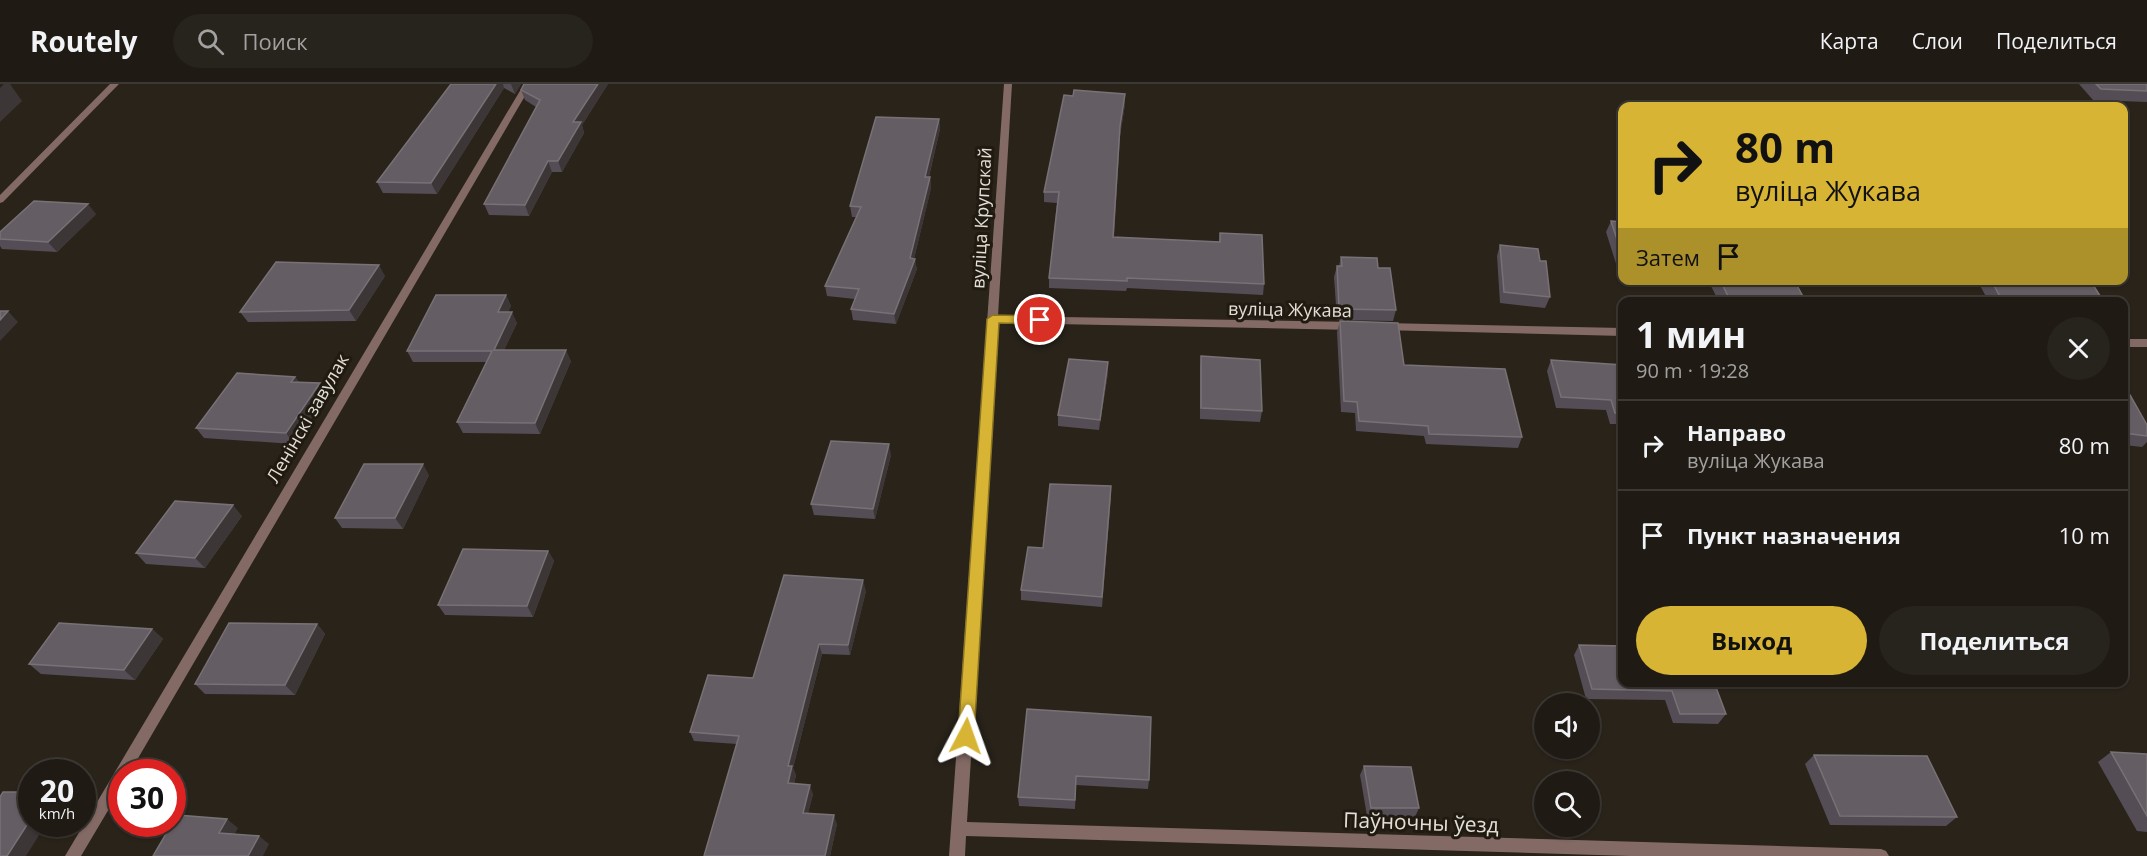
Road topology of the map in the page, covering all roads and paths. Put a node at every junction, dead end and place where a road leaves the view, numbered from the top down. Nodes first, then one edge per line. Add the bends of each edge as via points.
1 (115, 84) edge
2 (528, 84) edge
3 (1008, 84) edge
4 (0, 200) edge
5 (993, 319) junction
6 (1362, 327) edge
7 (1374, 327) edge
8 (1618, 332) edge
9 (2128, 342) edge
10 (2147, 343) edge
11 (130, 759) edge
12 (108, 797) edge
13 (960, 829) junction
14 (73, 856) edge
15 (957, 856) edge
16 (1881, 856) edge

1 - 4 street
2 - 11 street, Ленінскі завулак
3 - 5 street, вуліца Крупскай
5 - 6 street, вуліца Жукава
5 - 13 street, вуліца Крупскай
7 - 8 street, вуліца Жукава
9 - 10 street
12 - 14 street, Ленінскі завулак
13 - 15 street, вуліца Крупскай
13 - 16 street, Паўночны ўезд

